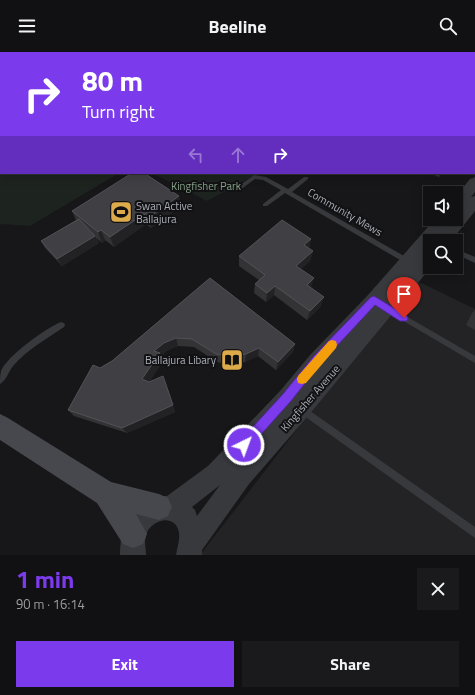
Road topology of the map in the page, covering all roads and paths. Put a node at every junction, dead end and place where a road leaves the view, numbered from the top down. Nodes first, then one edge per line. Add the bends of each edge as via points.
1 (306, 178) dead end
2 (474, 184) edge
3 (238, 189) dead end
4 (286, 191) junction
5 (463, 204) edge
6 (265, 205) dead end
7 (446, 226) edge
8 (440, 234) edge
9 (423, 249) edge
10 (463, 254) edge
11 (423, 256) edge
12 (475, 260) edge
13 (380, 304) junction
14 (61, 325) dead end
15 (475, 360) edge
16 (0, 380) edge
17 (294, 403) junction
18 (0, 426) edge
19 (106, 494) junction
20 (165, 508) junction
21 (475, 533) edge
22 (133, 544) edge
23 (191, 548) edge

1 - 4 lane
2 - 5 street, Kingfisher Avenue
3 - 4 lane, Community Mews via 254,177 264,178
4 - 6 lane
4 - 9 lane, Community Mews
7 - 8 street, Kingfisher Avenue
10 - 12 lane
11 - 13 street, Kingfisher Avenue
13 - 15 lane
13 - 17 street, Kingfisher Avenue
14 - 16 lane via 24,350 4,371
17 - 20 street, Kingfisher Avenue via 216,474
17 - 21 lane
17 - 23 street, Kingfisher Avenue
18 - 19 main road
19 - 20 main road
19 - 22 main road
20 - 22 street, Kingfisher Avenue via 148,512 139,522
20 - 23 street via 179,511 187,520 192,532

